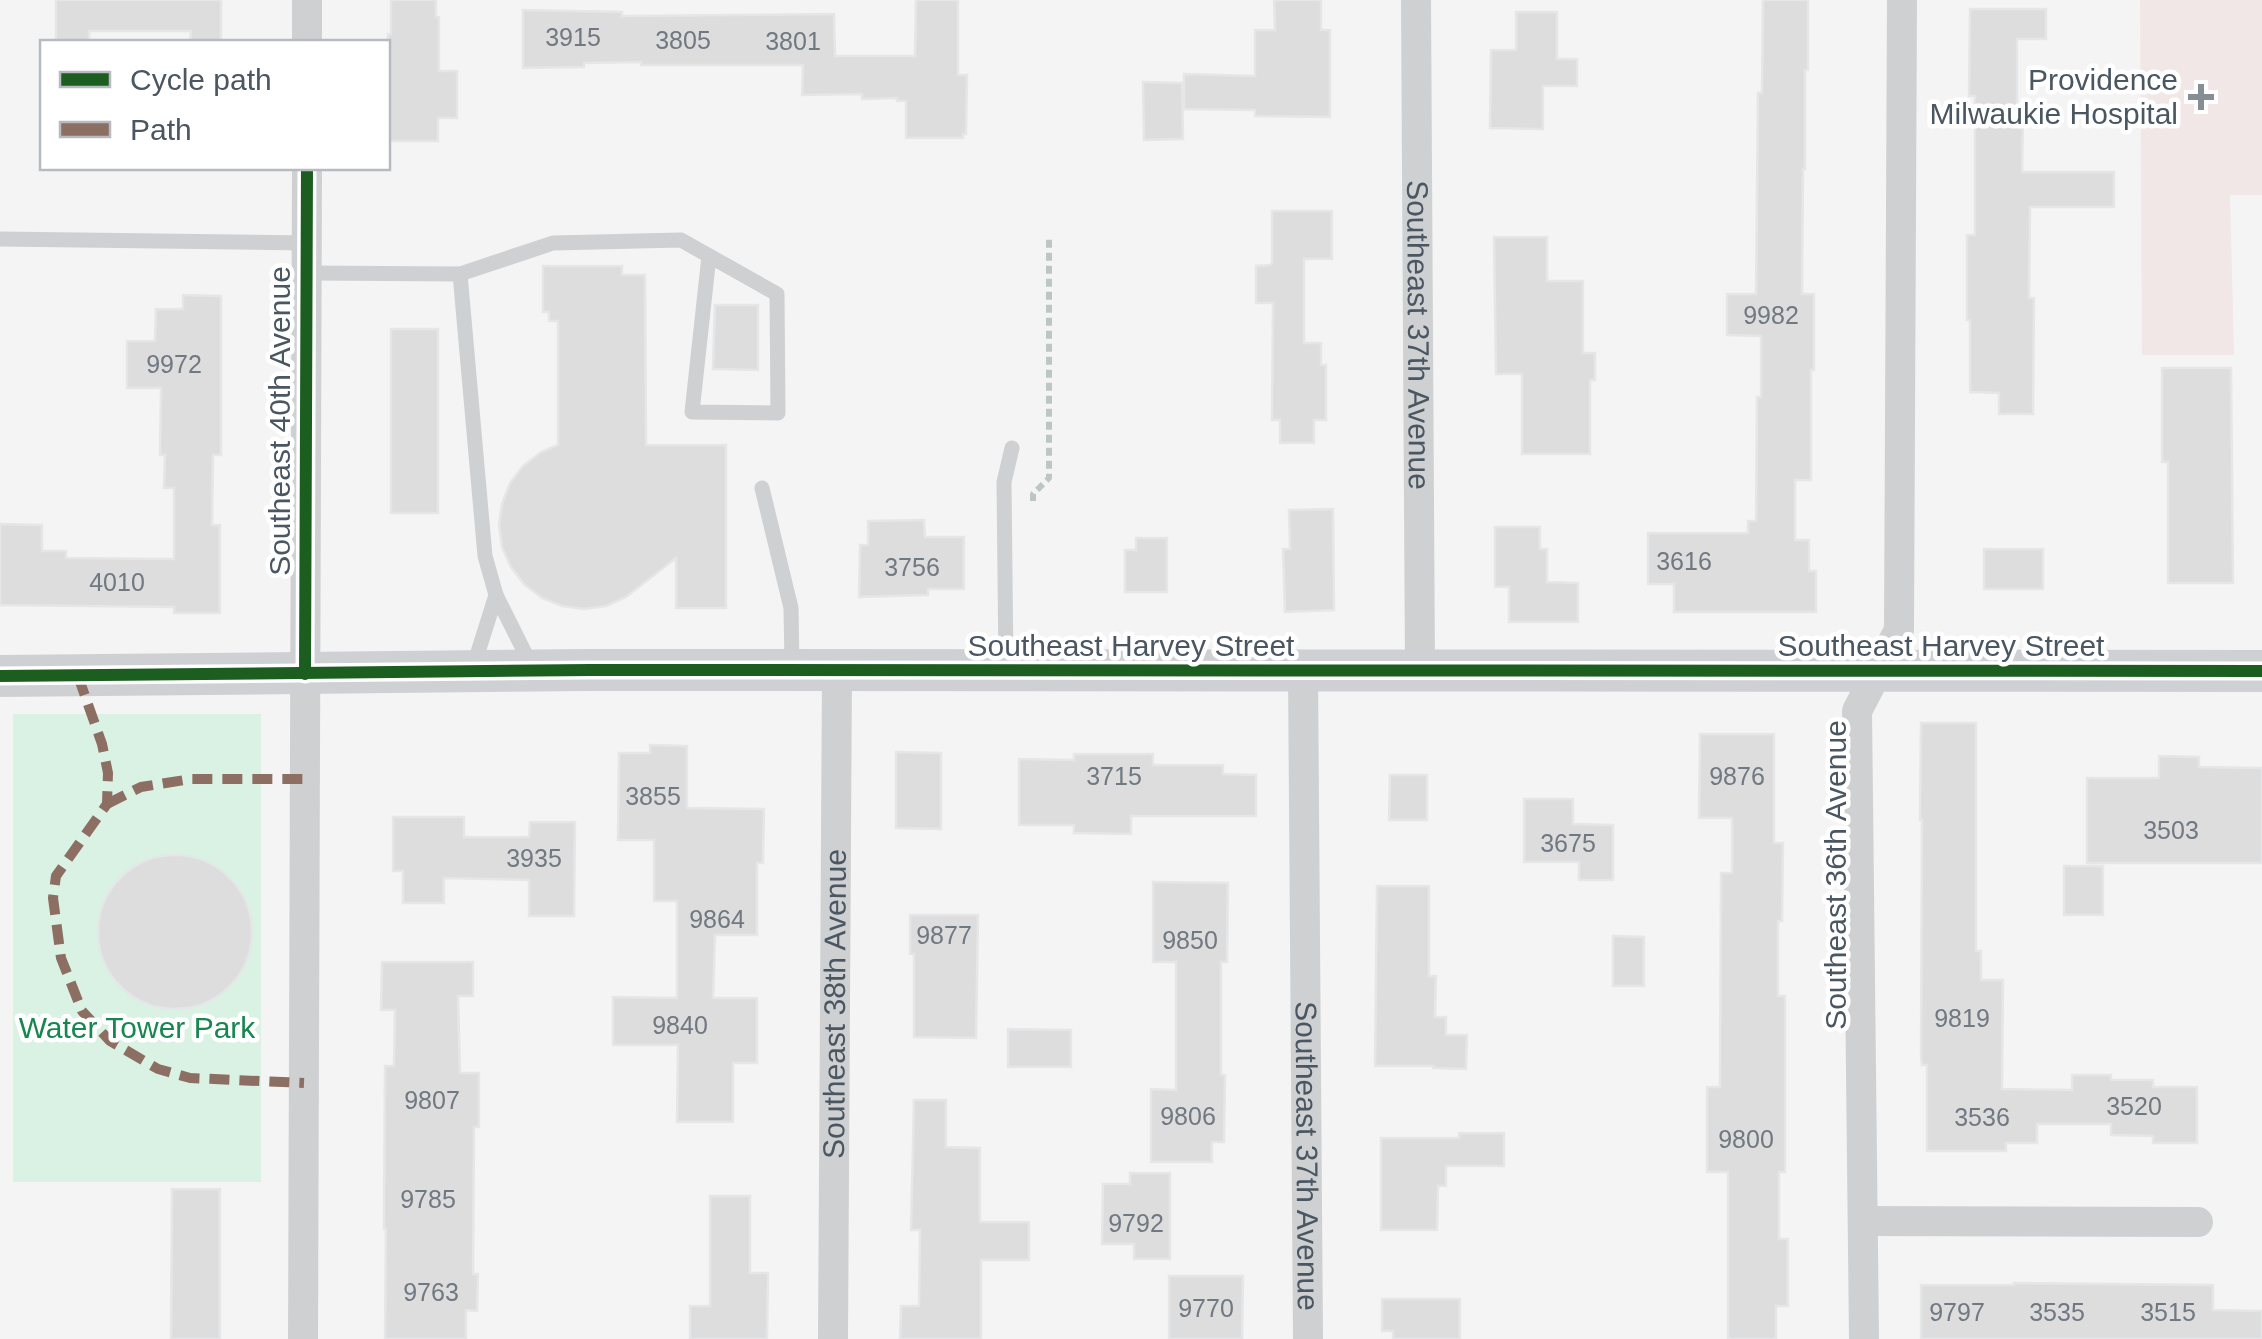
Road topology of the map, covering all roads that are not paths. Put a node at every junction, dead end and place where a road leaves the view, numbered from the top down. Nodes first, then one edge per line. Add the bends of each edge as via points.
1 (307, 0) edge
2 (1416, 0) edge
3 (1902, 0) edge
4 (307, 40) edge
5 (306, 170) edge
6 (0, 239) edge
7 (709, 256) junction
8 (306, 258) junction
9 (460, 274) junction
10 (1012, 448) dead end
11 (762, 488) dead end
12 (496, 595) junction
13 (792, 670) junction
14 (837, 670) junction
15 (472, 671) junction
16 (534, 671) junction
17 (1006, 671) junction
18 (1302, 671) junction
19 (1420, 671) junction
20 (1878, 671) junction
21 (2262, 671) edge
22 (304, 674) junction
23 (0, 676) edge
24 (1863, 1221) junction
25 (2198, 1222) dead end
26 (303, 1339) edge
27 (833, 1339) edge
28 (1308, 1339) edge
29 (1864, 1339) edge

1 - 4 street
2 - 19 street, Southeast 37th Avenue
3 - 20 street, Southeast 36th Avenue via 1899,630
5 - 8 street, Southeast 40th Avenue
6 - 8 lane
7 - 7 lane via 778,294 778,413 692,412
7 - 9 lane via 681,240 553,243
8 - 9 lane
8 - 22 street, Southeast 40th Avenue
9 - 12 lane via 485,556
10 - 17 lane via 1004,482
11 - 13 lane via 792,608
12 - 15 lane
12 - 16 lane
13 - 14 street, Southeast Harvey Street
13 - 16 street, Southeast Harvey Street
14 - 17 street, Southeast Harvey Street
14 - 27 street, Southeast 38th Avenue
15 - 16 street, Southeast Harvey Street
15 - 22 street, Southeast Harvey Street
17 - 18 street, Southeast Harvey Street
18 - 19 street, Southeast Harvey Street
18 - 28 street, Southeast 37th Avenue
19 - 20 street, Southeast Harvey Street
20 - 21 street, Southeast Harvey Street
20 - 24 street, Southeast 36th Avenue via 1858,711
22 - 23 street, Southeast Harvey Street
22 - 26 street, Southeast 40th Avenue
24 - 25 street
24 - 29 street, Southeast 36th Avenue

